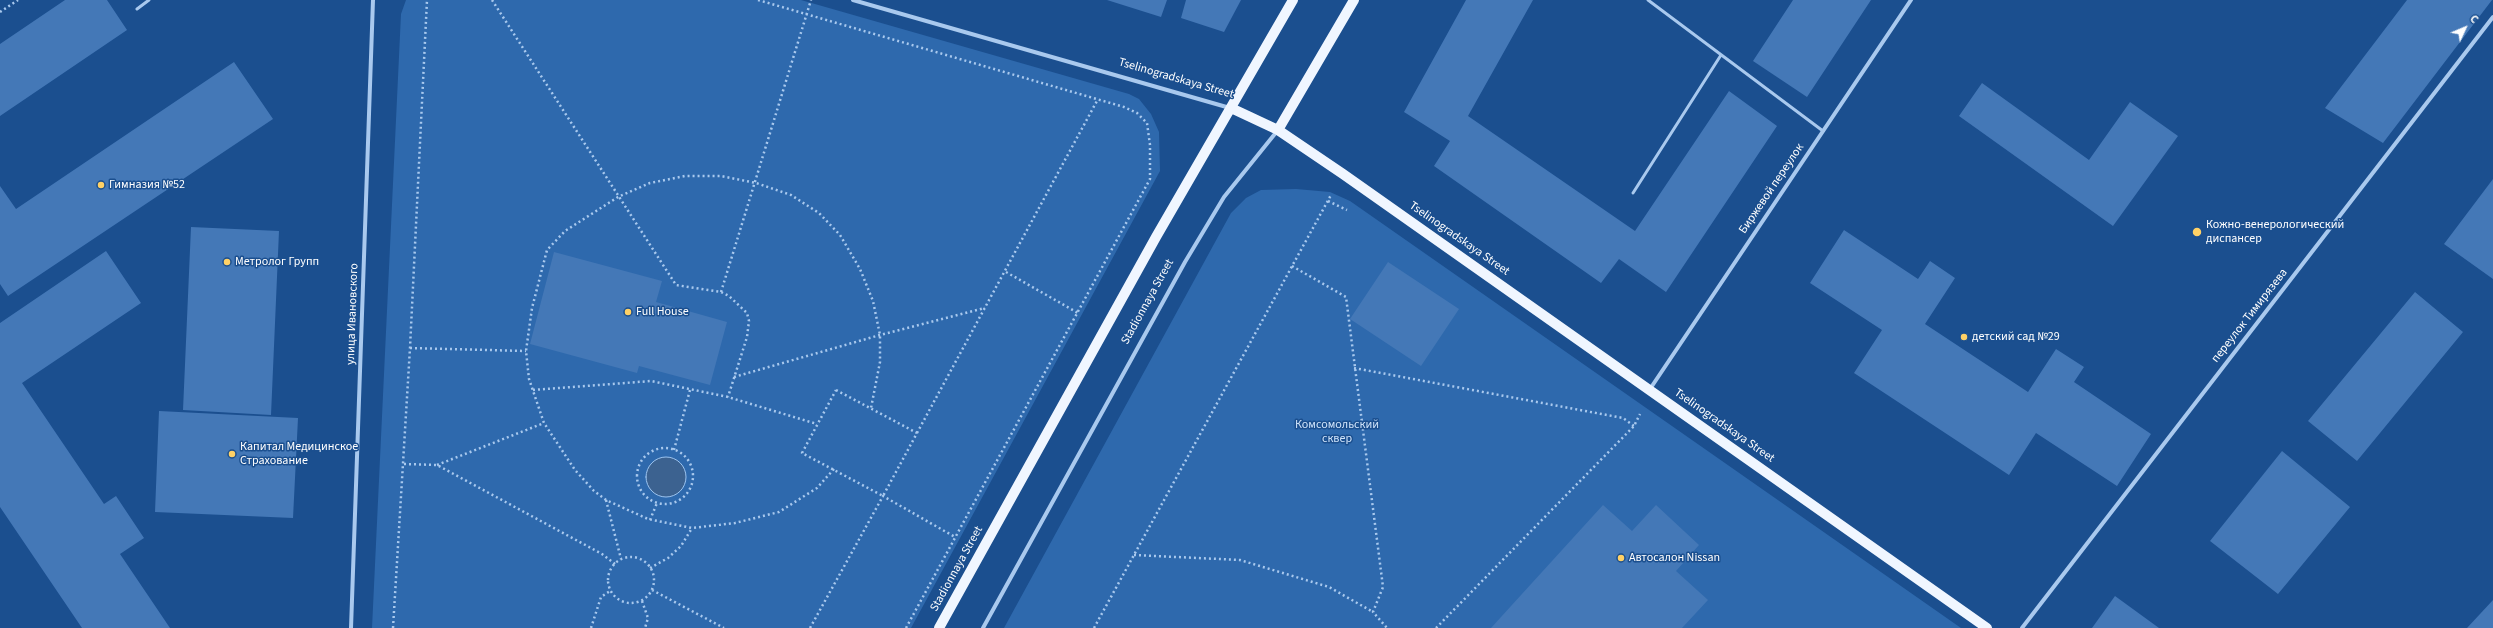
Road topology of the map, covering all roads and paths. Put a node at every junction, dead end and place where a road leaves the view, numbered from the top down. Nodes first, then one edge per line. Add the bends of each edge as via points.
1 (18, 0) edge
2 (149, 0) edge
3 (373, 0) edge
4 (427, 0) edge
5 (492, 0) edge
6 (758, 0) edge
7 (811, 0) edge
8 (853, 0) edge
9 (1293, 0) edge
10 (1354, 0) edge
11 (1648, 0) edge
12 (1911, 0) edge
13 (137, 9) dead end
14 (0, 12) edge
15 (807, 14) junction
16 (2493, 17) edge
17 (1721, 54) junction
18 (1098, 99) junction
19 (1231, 108) junction
20 (1278, 130) junction
21 (1823, 131) junction
22 (1343, 174) junction
23 (756, 182) junction
24 (1633, 192) dead end
25 (618, 197) junction
26 (1292, 266) junction
27 (1006, 272) junction
28 (721, 292) junction
29 (986, 307) junction
30 (1078, 313) junction
31 (880, 335) junction
32 (410, 348) junction
33 (526, 351) junction
34 (1354, 368) junction
35 (734, 378) junction
36 (1650, 389) junction
37 (533, 390) junction
38 (690, 390) junction
39 (728, 397) junction
40 (871, 408) junction
41 (544, 423) junction
42 (817, 424) junction
43 (1634, 426) junction
44 (917, 433) junction
45 (674, 450) junction
46 (404, 464) junction
47 (437, 465) junction
48 (834, 470) junction
49 (883, 496) junction
50 (606, 500) junction
51 (657, 503) junction
52 (650, 520) junction
53 (692, 528) junction
54 (955, 537) junction
55 (1134, 555) junction
56 (621, 559) junction
57 (615, 564) junction
58 (650, 568) junction
59 (652, 590) junction
60 (610, 591) junction
61 (642, 601) junction
62 (1373, 612) junction
63 (351, 628) edge
64 (393, 628) edge
65 (591, 628) edge
66 (645, 628) edge
67 (724, 628) edge
68 (810, 628) edge
69 (906, 628) edge
70 (939, 628) edge
71 (983, 628) edge
72 (1094, 628) edge
73 (1387, 628) edge
74 (1436, 628) edge
75 (1987, 628) edge
76 (2022, 628) edge

1 - 14 path
2 - 13 lane
3 - 63 street, улица Ивановского
4 - 32 path
5 - 25 path
6 - 15 path
7 - 15 path
8 - 19 street, Tselinogradskaya Street
9 - 19 main road, Stadionnaya Street
10 - 20 main road, Stadionnaya Street
11 - 17 lane
12 - 21 street, Биржевой переулок
15 - 18 path
15 - 23 path
16 - 76 street, переулок Тимирязева
17 - 21 lane
17 - 24 lane
18 - 27 path
18 - 30 path via 1124,106 1137,113 1147,123 1150,179
19 - 20 main road, Tselinogradskaya Street
19 - 70 main road, Stadionnaya Street via 1156,237
20 - 22 main road, Tselinogradskaya Street
20 - 71 street, Stadionnaya Street via 1224,197 1185,262
21 - 36 street, Биржевой переулок
22 - 26 path
22 - 36 main road, Tselinogradskaya Street
23 - 25 path via 721,176 685,176 650,183
23 - 28 path
23 - 31 path via 791,195 819,212 840,235 860,269 873,301
25 - 28 path via 676,285
25 - 33 path via 565,231 547,250 532,308
26 - 34 path via 1346,297
26 - 55 path
27 - 29 path
27 - 30 path
28 - 35 path via 741,306 749,321 747,337
29 - 31 path
29 - 44 path
30 - 54 path
31 - 35 path
31 - 40 path via 880,362
32 - 33 path
32 - 46 path
33 - 37 path
34 - 43 path via 1623,418
34 - 62 path via 1383,587
35 - 39 path
36 - 43 path
36 - 75 main road, Tselinogradskaya Street
37 - 38 path via 651,381
37 - 41 path
38 - 39 path
38 - 45 path
39 - 42 path
40 - 42 path via 836,390
40 - 44 path
41 - 47 path
41 - 50 path via 575,470
42 - 48 path via 802,453
43 - 74 path
44 - 49 path
45 - 51 path via 682,454 692,470 690,489 676,502
45 - 51 path via 654,451 646,456 637,473 642,492
46 - 47 path
46 - 64 path
47 - 57 path via 602,554
48 - 49 path
48 - 53 path via 817,488 779,512 735,523
49 - 54 path
49 - 68 path
50 - 52 path
50 - 56 path
51 - 52 path
52 - 53 path
53 - 58 path via 682,546
54 - 69 path
55 - 62 path via 1240,560 1329,587
55 - 72 path
56 - 57 path
56 - 58 path via 638,558
57 - 60 path via 608,577
58 - 59 path via 653,575
59 - 61 path
59 - 67 path
60 - 61 path via 621,601
60 - 65 path via 601,597
61 - 66 path via 648,618
62 - 73 path

